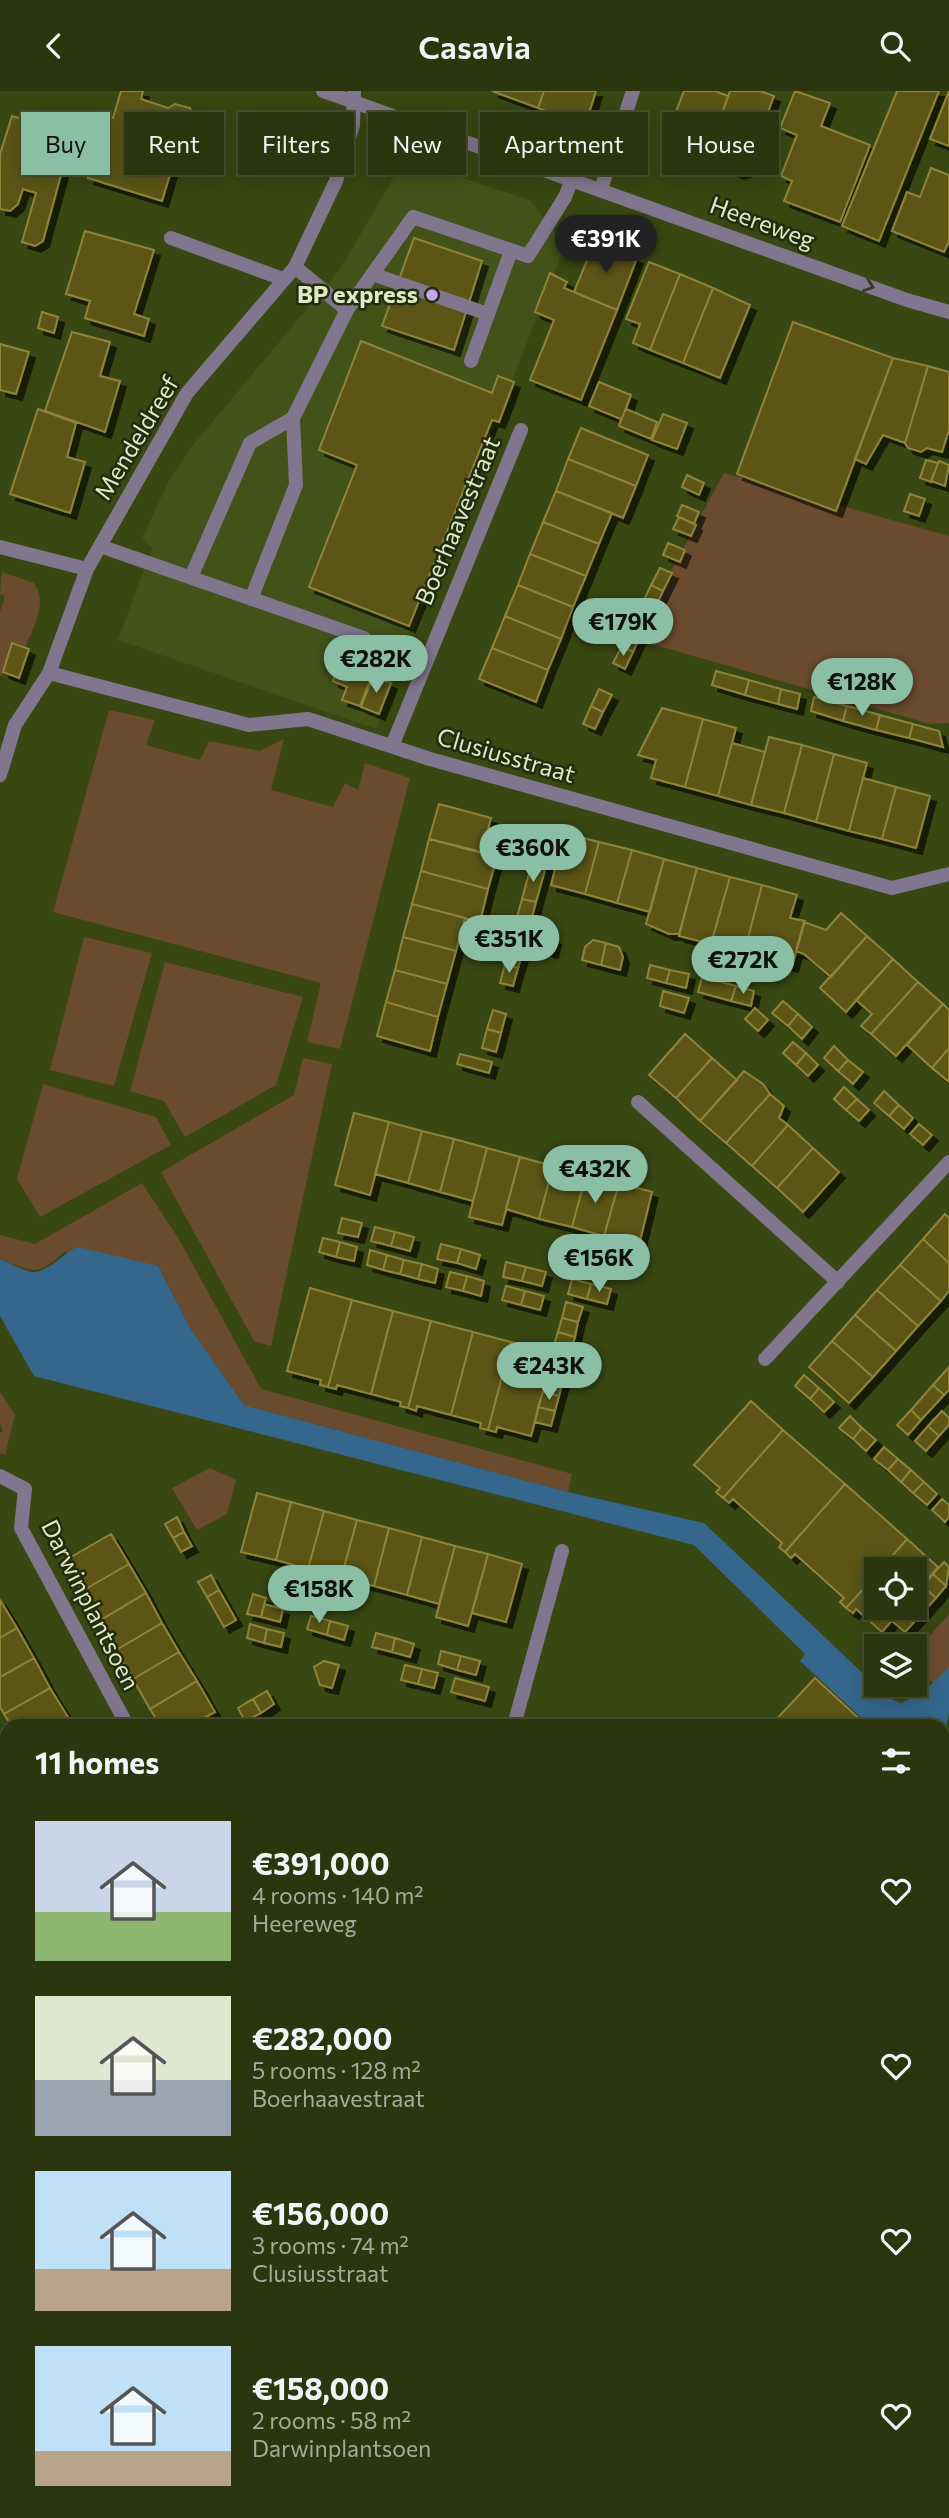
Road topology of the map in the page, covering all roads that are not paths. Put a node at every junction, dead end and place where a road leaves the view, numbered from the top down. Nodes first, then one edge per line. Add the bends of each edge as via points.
1 (323, 91) edge
2 (633, 91) edge
3 (355, 98) edge
4 (572, 179) junction
5 (601, 189) junction
6 (171, 238) dead end
7 (511, 251) junction
8 (295, 267) junction
9 (372, 274) junction
10 (283, 279) junction
11 (347, 310) junction
12 (949, 311) edge
13 (488, 314) junction
14 (471, 361) dead end
15 (293, 418) junction
16 (521, 431) dead end
17 (100, 546) junction
18 (0, 547) edge
19 (87, 569) junction
20 (191, 577) junction
21 (251, 599) junction
22 (365, 638) dead end
23 (49, 673) junction
24 (392, 746) junction
25 (0, 775) edge
26 (949, 874) edge
27 (638, 1102) dead end
28 (949, 1162) edge
29 (838, 1282) junction
30 (765, 1359) dead end
31 (0, 1476) edge
32 (562, 1551) dead end
33 (124, 1719) edge
34 (516, 1719) edge

1 - 3 street, Heereweg
2 - 5 street
3 - 4 street, Heereweg
3 - 8 street, Mendeldreef via 353,125 337,181
4 - 5 street, Heereweg
4 - 7 street via 528,256
5 -> 12 street, Heereweg via 907,300
6 - 10 street
7 - 9 street via 413,216
7 - 13 street
8 - 10 street, Mendeldreef
8 - 11 street
9 - 11 street
9 - 13 street
10 - 17 street, Mendeldreef via 187,393
11 - 15 street
13 - 14 street
15 - 20 street via 250,443
15 - 21 street via 296,485
16 - 24 street, Boerhaavestraat
17 - 19 street, Mendeldreef
17 - 20 street
18 - 19 street
19 - 23 street, Mendeldreef
20 - 21 street
21 - 22 street
23 - 24 street, Clusiusstraat via 249,725 308,719
23 - 25 street, Mendeldreef via 15,725
24 - 26 street, Clusiusstraat via 892,888
27 - 29 street
28 - 29 street
29 - 30 street
31 - 33 street, Darwinplantsoen via 25,1489 21,1528
32 - 34 street

